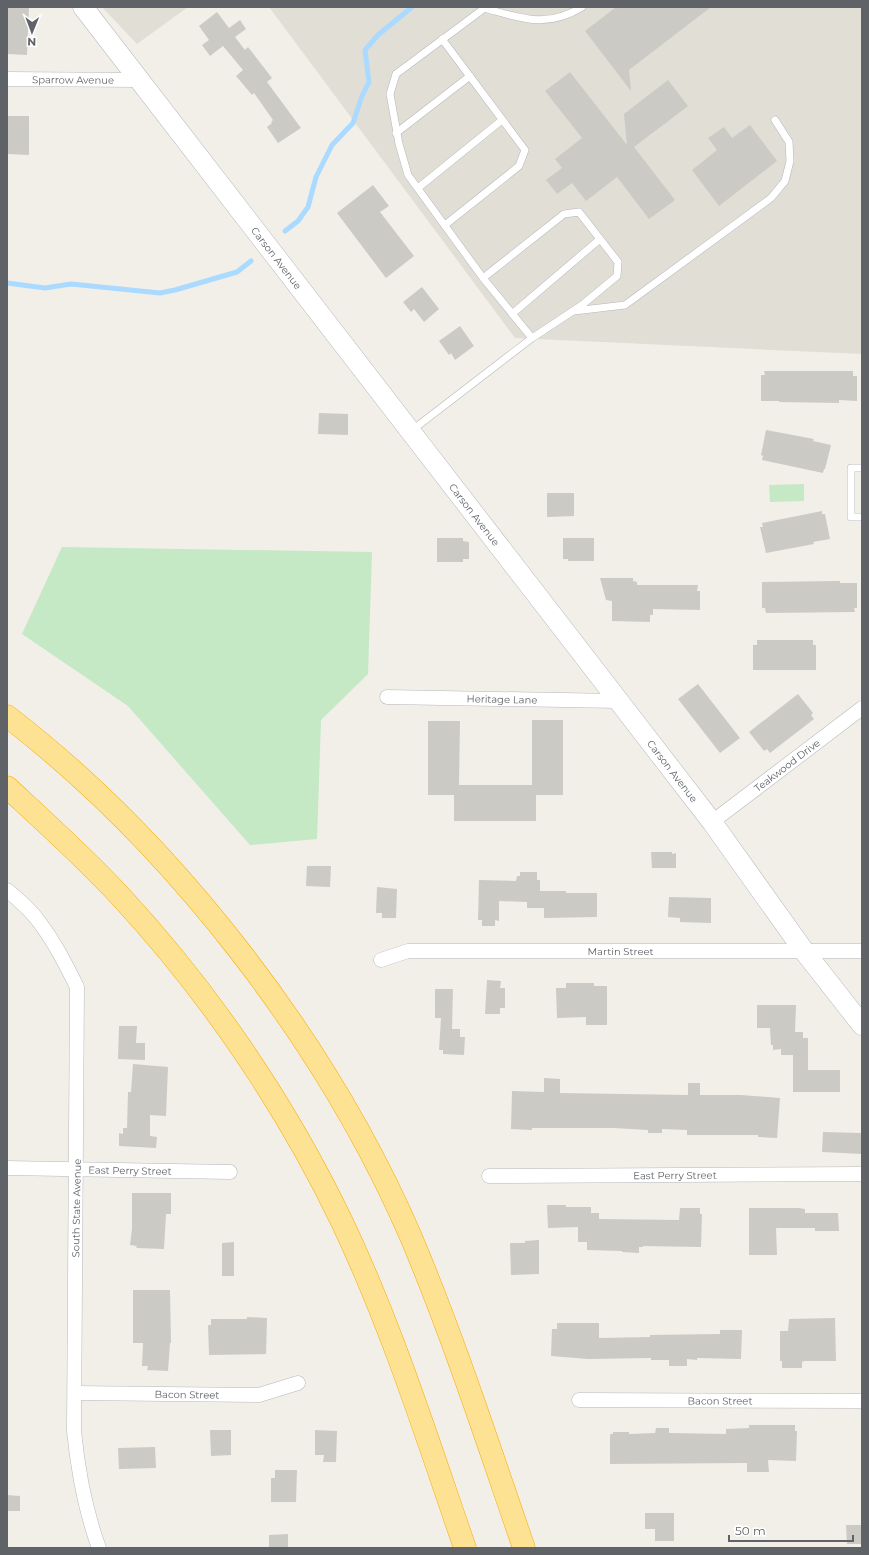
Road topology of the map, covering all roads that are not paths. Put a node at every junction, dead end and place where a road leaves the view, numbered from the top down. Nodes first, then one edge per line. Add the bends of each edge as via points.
1 (83, 7) edge
2 (582, 7) edge
3 (485, 8) edge
4 (442, 40) junction
5 (470, 76) junction
6 (7, 79) edge
7 (138, 80) junction
8 (502, 120) junction
9 (775, 120) dead end
10 (396, 132) junction
11 (418, 188) junction
12 (445, 225) junction
13 (600, 239) junction
14 (483, 278) junction
15 (572, 312) junction
16 (512, 314) junction
17 (532, 338) junction
18 (411, 431) junction
19 (862, 468) edge
20 (862, 517) edge
21 (387, 697) dead end
22 (618, 701) junction
23 (862, 708) edge
24 (7, 716) edge
25 (7, 787) edge
26 (712, 822) junction
27 (7, 890) edge
28 (804, 951) junction
29 (862, 951) edge
30 (381, 960) dead end
31 (862, 1026) edge
32 (7, 1168) edge
33 (77, 1169) junction
34 (230, 1172) dead end
35 (862, 1174) edge
36 (489, 1176) dead end
37 (298, 1383) dead end
38 (75, 1392) junction
39 (579, 1400) dead end
40 (862, 1401) edge
41 (99, 1548) edge
42 (465, 1548) edge
43 (524, 1548) edge

1 - 7 main road, Carson Avenue
2 - 3 lane via 545,21 525,19
3 - 4 lane
4 - 5 lane
4 - 10 lane via 396,74 390,94
5 - 8 lane
5 - 10 lane
6 - 7 street, Sparrow Avenue
7 - 18 main road, Carson Avenue
8 - 11 lane
8 - 12 lane via 525,150 520,166
9 - 15 lane via 789,142 790,161 785,181 771,198 625,305
10 - 11 lane via 408,175
11 - 12 lane
12 - 14 lane
13 - 14 lane via 579,212 564,214
13 - 15 lane via 618,262 617,276
13 - 16 lane
14 - 16 lane
15 - 17 lane
16 - 17 lane
17 - 18 lane
18 - 22 main road, Carson Avenue
19 - 20 lane via 851,468 851,517
21 - 22 street, Heritage Lane
22 - 26 main road, Carson Avenue
23 - 26 street, Teakwood Drive
24 - 43 highway via 92,788 178,877 246,960 322,1070 364,1142 411,1237 450,1335
25 - 42 highway via 85,860 171,956 223,1023 290,1125 340,1219 375,1295
26 - 28 main road, Carson Avenue
27 - 33 street, South State Avenue via 29,909 40,923 78,987
28 - 29 street, Martin Street
28 - 30 street, Martin Street via 408,951
28 - 31 main road, Carson Avenue
32 - 33 street, East Perry Street
33 - 34 street, East Perry Street
33 - 38 street, South State Avenue
35 - 36 street, East Perry Street
37 - 38 street, Bacon Street via 259,1395
38 - 41 street, South State Avenue via 74,1431 77,1466
39 - 40 street, Bacon Street

